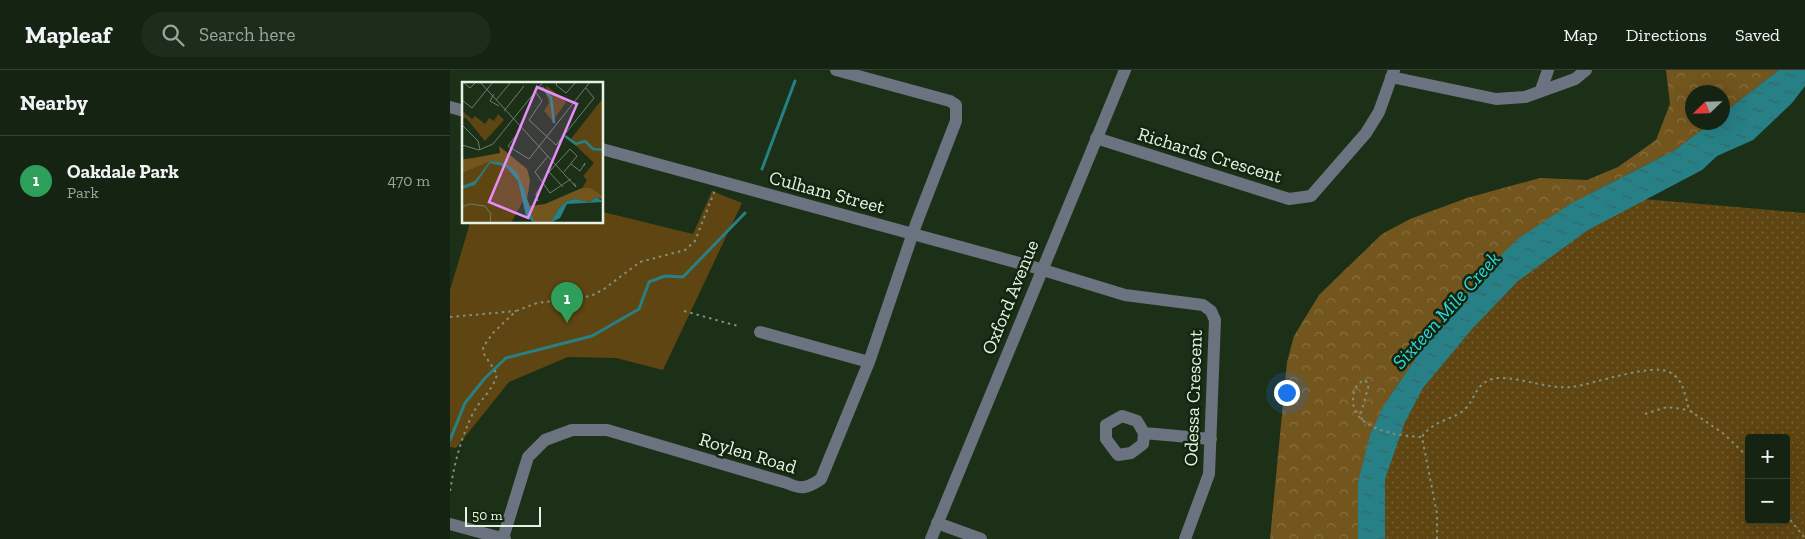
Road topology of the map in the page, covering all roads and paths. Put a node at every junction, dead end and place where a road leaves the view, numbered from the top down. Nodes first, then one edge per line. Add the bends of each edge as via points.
1 (836, 70) edge
2 (1125, 70) edge
3 (1548, 70) edge
4 (1586, 70) edge
5 (1392, 74) edge
6 (1541, 90) junction
7 (1096, 138) junction
8 (604, 150) edge
9 (718, 181) junction
10 (912, 235) junction
11 (1042, 270) junction
12 (516, 311) junction
13 (684, 311) dead end
14 (450, 318) edge
15 (738, 326) dead end
16 (760, 332) dead end
17 (869, 362) junction
18 (1689, 410) junction
19 (1645, 414) dead end
20 (1362, 420) junction
21 (1144, 433) dead end
22 (1422, 437) junction
23 (1211, 439) junction
24 (1745, 454) edge
25 (450, 491) edge
26 (1790, 520) edge
27 (937, 523) junction
28 (450, 524) edge
29 (1805, 538) edge
30 (504, 539) edge
31 (931, 539) edge
32 (981, 539) edge
33 (1185, 539) edge
34 (1438, 539) edge

1 - 10 street, Roylen Road via 956,105 956,121
2 - 7 street, Oxford Avenue
3 - 6 street
4 - 6 street via 1575,79
5 - 6 street via 1496,100 1525,97
5 - 7 street, Richards Crescent via 1378,112 1366,133 1311,196 1289,199
7 - 11 street, Oxford Avenue
8 - 9 street, Culham Street
9 - 10 street, Culham Street
9 - 12 path via 695,241 685,250 640,262 591,296 537,303
10 - 11 street, Culham Street
10 - 17 street, Roylen Road
11 - 23 street, Odessa Crescent via 1125,295 1203,305 1211,311 1215,320
11 - 27 street, Oxford Avenue
12 - 14 path
12 - 25 path via 483,347 496,374 495,380 474,411 457,450
13 - 15 path
16 - 17 street
17 - 30 street, Roylen Road via 821,479 809,487 798,488 607,430 572,430 545,440 528,457
18 - 19 path via 1667,407
18 - 22 path via 1681,383 1663,370 1648,370 1569,387 1500,378 1484,382 1466,408 1443,419
18 - 24 path via 1724,434
20 - 20 path via 1353,407 1353,395 1357,384 1364,380 1368,388
20 - 22 path via 1400,436
21 - 23 street
22 - 34 path via 1437,514
23 - 33 street, Odessa Crescent via 1209,474
26 - 29 path
27 - 31 street, Oxford Avenue
27 - 32 street
28 - 30 street

